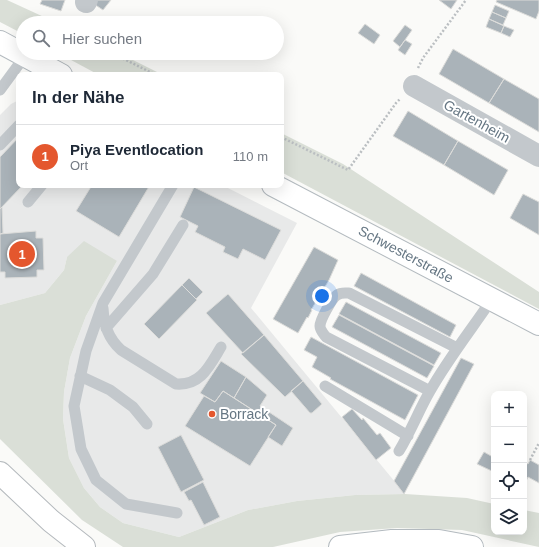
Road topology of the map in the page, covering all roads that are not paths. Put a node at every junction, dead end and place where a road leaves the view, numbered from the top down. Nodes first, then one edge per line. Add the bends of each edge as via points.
1 (0, 42) edge
2 (16, 51) edge
3 (22, 60) edge
4 (33, 60) edge
5 (55, 72) edge
6 (414, 86) road end
7 (0, 90) edge
8 (16, 128) edge
9 (0, 145) edge
10 (539, 156) edge
11 (40, 188) edge
12 (171, 188) edge
13 (279, 188) edge
14 (28, 202) dead end
15 (183, 225) dead end
16 (492, 299) junction
17 (103, 303) junction
18 (539, 324) edge
19 (106, 328) junction
20 (221, 347) dead end
21 (457, 348) junction
22 (80, 376) junction
23 (325, 386) dead end
24 (430, 391) junction
25 (147, 424) dead end
26 (408, 436) junction
27 (399, 451) dead end
28 (0, 473) edge
29 (177, 513) dead end
30 (51, 521) junction
31 (66, 547) edge
32 (84, 547) edge
33 (340, 547) edge
34 (472, 547) edge

1 - 2 main road
3 - 7 lane
4 - 5 main road
6 - 10 street, Gartenheim
8 - 9 lane
11 - 14 lane
12 - 17 lane
13 - 16 main road, Schwesterstraße
15 - 19 lane via 153,274
16 - 18 main road, Schwesterstraße
16 - 21 lane
17 - 19 lane
17 - 22 lane
19 - 20 lane via 110,338 121,350 176,384 195,380 207,370
21 - 24 lane
21 - 24 lane via 349,293 342,292 332,299 320,327 326,337
22 - 25 lane via 110,390 133,407
22 - 29 lane via 75,413 81,449 96,480 126,504
23 - 26 lane
24 - 26 lane
26 - 27 lane
28 - 30 main road
30 - 31 main road
30 - 32 main road
33 - 34 main road via 400,541 439,541

